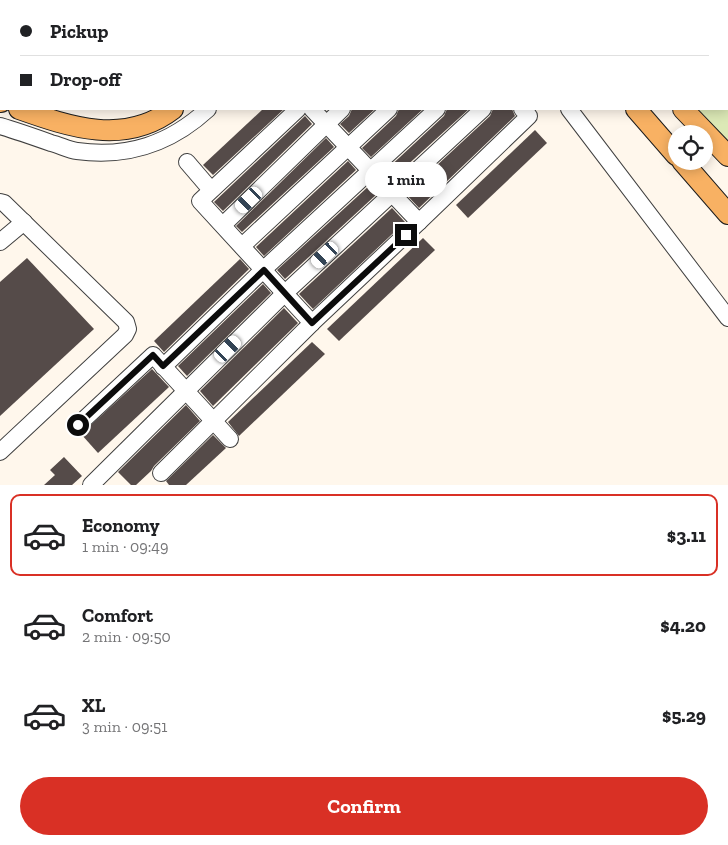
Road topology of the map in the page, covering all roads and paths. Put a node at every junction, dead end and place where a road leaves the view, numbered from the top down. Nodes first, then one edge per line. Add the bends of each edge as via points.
1 (22, 110) edge
2 (171, 110) edge
3 (207, 110) edge
4 (297, 110) edge
5 (313, 110) edge
6 (341, 110) edge
7 (388, 110) edge
8 (436, 110) edge
9 (482, 110) edge
10 (523, 110) edge
11 (569, 110) edge
12 (637, 110) edge
13 (684, 110) edge
14 (326, 124) junction
15 (0, 126) edge
16 (668, 146) edge
17 (349, 148) junction
18 (728, 156) edge
19 (187, 162) dead end
20 (690, 170) edge
21 (370, 171) junction
22 (212, 190) junction
23 (392, 194) junction
24 (0, 202) edge
25 (728, 214) edge
26 (24, 222) junction
27 (419, 222) junction
28 (223, 225) junction
29 (0, 242) edge
30 (242, 246) junction
31 (264, 270) junction
32 (285, 293) junction
33 (728, 318) edge
34 (312, 323) junction
35 (163, 366) junction
36 (186, 391) junction
37 (214, 420) junction
38 (78, 425) dead end
39 (230, 438) dead end
40 (0, 452) edge
41 (161, 473) dead end
42 (91, 485) edge

1 - 2 main road via 59,123 101,131 150,122
3 - 15 street via 178,133 158,143 106,153 75,151
4 - 22 street
5 - 14 street
6 - 14 street
7 - 17 street
8 - 21 street
9 - 23 street
10 - 27 street via 528,116
11 - 33 street
12 - 16 main road
13 - 18 main road
14 - 17 street
14 - 28 street
17 - 21 street
17 - 30 street
19 - 22 street
20 - 25 main road
21 - 23 street
21 - 31 street
22 - 28 street via 200,201
23 - 27 street
23 - 32 street
24 - 26 street
26 - 29 street
26 - 40 street via 126,322 128,329
27 - 34 street
28 - 30 street
30 - 31 street
31 - 32 street
31 - 35 street
32 - 34 street
32 - 36 street
34 - 37 street
35 - 36 street
35 - 38 street via 153,355
36 - 37 street
36 - 42 street
37 - 39 street
37 - 41 street

